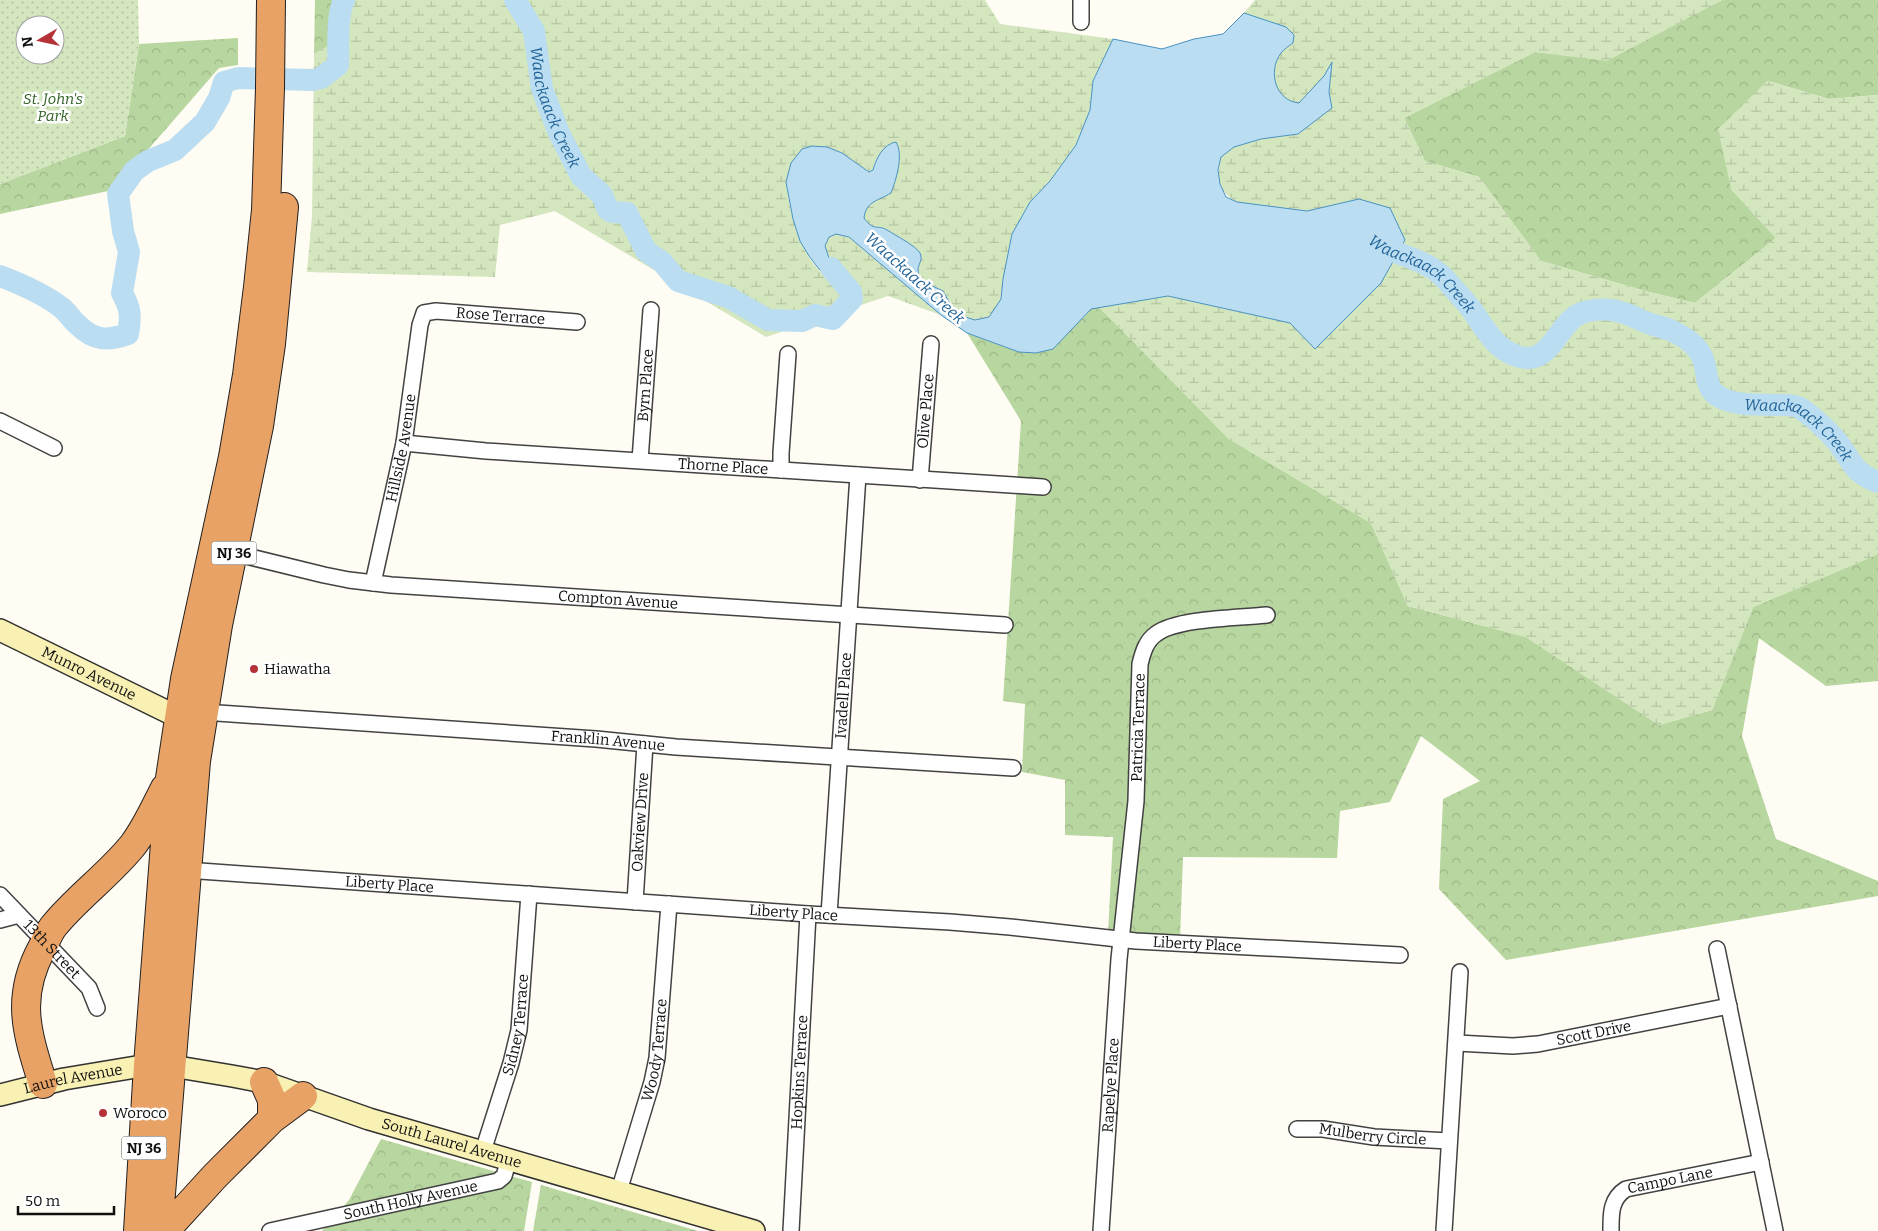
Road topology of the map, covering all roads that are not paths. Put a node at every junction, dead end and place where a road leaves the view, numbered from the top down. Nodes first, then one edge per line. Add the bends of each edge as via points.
1 (271, 0) edge
2 (289, 0) edge
3 (1081, 0) edge
4 (1081, 22) dead end
5 (280, 62) junction
6 (279, 90) junction
7 (651, 310) dead end
8 (424, 313) joint
9 (577, 322) dead end
10 (931, 344) dead end
11 (788, 354) dead end
12 (0, 421) edge
13 (404, 443) junction
14 (54, 448) dead end
15 (640, 460) junction
16 (781, 470) junction
17 (858, 476) junction
18 (920, 480) junction
19 (1043, 487) dead end
20 (234, 553) junction
21 (373, 583) junction
22 (848, 615) junction
23 (1266, 615) dead end
24 (1005, 625) dead end
25 (0, 630) edge
26 (191, 715) junction
27 (645, 744) junction
28 (839, 757) junction
29 (1012, 768) dead end
30 (170, 778) junction
31 (186, 870) junction
32 (528, 894) junction
33 (0, 895) edge
34 (635, 902) junction
35 (669, 904) junction
36 (808, 914) junction
37 (19, 915) junction
38 (829, 915) junction
39 (0, 920) edge
40 (1122, 939) junction
41 (45, 942) junction
42 (1717, 949) dead end
43 (1400, 955) dead end
44 (1460, 972) dead end
45 (1728, 1006) junction
46 (97, 1008) dead end
47 (1457, 1043) junction
48 (160, 1066) junction
49 (264, 1082) junction
50 (43, 1084) junction
51 (0, 1095) edge
52 (303, 1096) junction
53 (272, 1119) junction
54 (1297, 1129) dead end
55 (1449, 1141) junction
56 (483, 1151) junction
57 (509, 1159) junction
58 (1760, 1162) junction
59 (618, 1191) junction
60 (138, 1231) edge
61 (158, 1231) edge
62 (167, 1231) edge
63 (270, 1231) edge
64 (754, 1231) edge
65 (791, 1231) edge
66 (1101, 1231) edge
67 (1444, 1231) edge
68 (1611, 1231) edge
69 (1775, 1231) edge

1 - 5 highway, NJ 36
2 - 5 highway, NJ 36
3 - 4 street
5 - 6 highway, NJ 36
6 - 20 highway, NJ 36 via 285,200 271,344
6 - 26 highway, NJ 36 via 248,376 185,679
7 - 15 street, Byrn Place
8 - 9 street, Rose Terrace via 436,311
8 - 13 street, Hillside Avenue
10 - 18 street, Olive Place
11 - 16 street
12 - 14 street
13 - 15 street, Thorne Place
13 - 21 street, Hillside Avenue
15 - 16 street, Thorne Place
16 - 17 street, Thorne Place
17 - 18 street, Thorne Place
17 - 22 street, Ivadell Place
18 - 19 street, Thorne Place
20 - 21 street, Compton Avenue via 324,576
20 - 26 highway, NJ 36 via 218,626
21 - 22 street, Compton Avenue
22 - 24 street, Compton Avenue
22 - 28 street, Ivadell Place
23 - 40 street, Patricia Terrace via 1171,626 1155,634 1146,644 1140,664 1136,801
25 - 26 street, Munro Avenue
26 - 27 street, Franklin Avenue
26 - 30 highway, NJ 36
26 - 31 highway, NJ 36 via 196,760
27 - 28 street, Franklin Avenue
27 - 34 street, Oakview Drive
28 - 29 street, Franklin Avenue
28 - 38 street, Ivadell Place
30 - 41 highway via 133,844 54,927
30 - 48 highway, NJ 36
31 - 32 street, Liberty Place
31 - 48 highway, NJ 36
32 - 34 street, Liberty Place
32 - 56 street, Sidney Terrace via 519,1030
33 - 37 street, 13th Street
34 - 35 street, Liberty Place
35 - 36 street, Liberty Place
35 - 59 street, Woody Terrace via 657,1058
36 - 38 street, Liberty Place
36 - 65 street, Hopkins Terrace
37 - 39 street
37 - 41 street, 13th Street
38 - 40 street, Liberty Place via 1010,926
40 - 43 street, Liberty Place
40 - 66 street, Rapelye Place
41 - 46 street, 13th Street via 89,988
41 - 50 highway via 31,972 25,1010 29,1041
42 - 45 street
44 - 47 street
45 - 47 street, Scott Drive via 1538,1044
45 - 58 street
47 - 55 street
48 - 49 street, South Laurel Avenue
48 - 50 street, Laurel Avenue
48 - 60 highway, NJ 36
48 - 61 highway, NJ 36
49 - 52 street, South Laurel Avenue
49 - 53 highway via 272,1100
50 - 51 street, Laurel Avenue
52 - 53 highway
52 - 56 street, South Laurel Avenue
53 - 62 highway via 215,1176
54 - 55 street, Mulberry Circle
55 - 67 street
56 - 57 street, South Laurel Avenue
57 - 59 street, South Laurel Avenue
57 - 63 street, South Holly Avenue via 504,1176 498,1181
58 - 68 street, Campo Lane via 1626,1189 1612,1207
58 - 69 street
59 - 64 street, South Laurel Avenue

